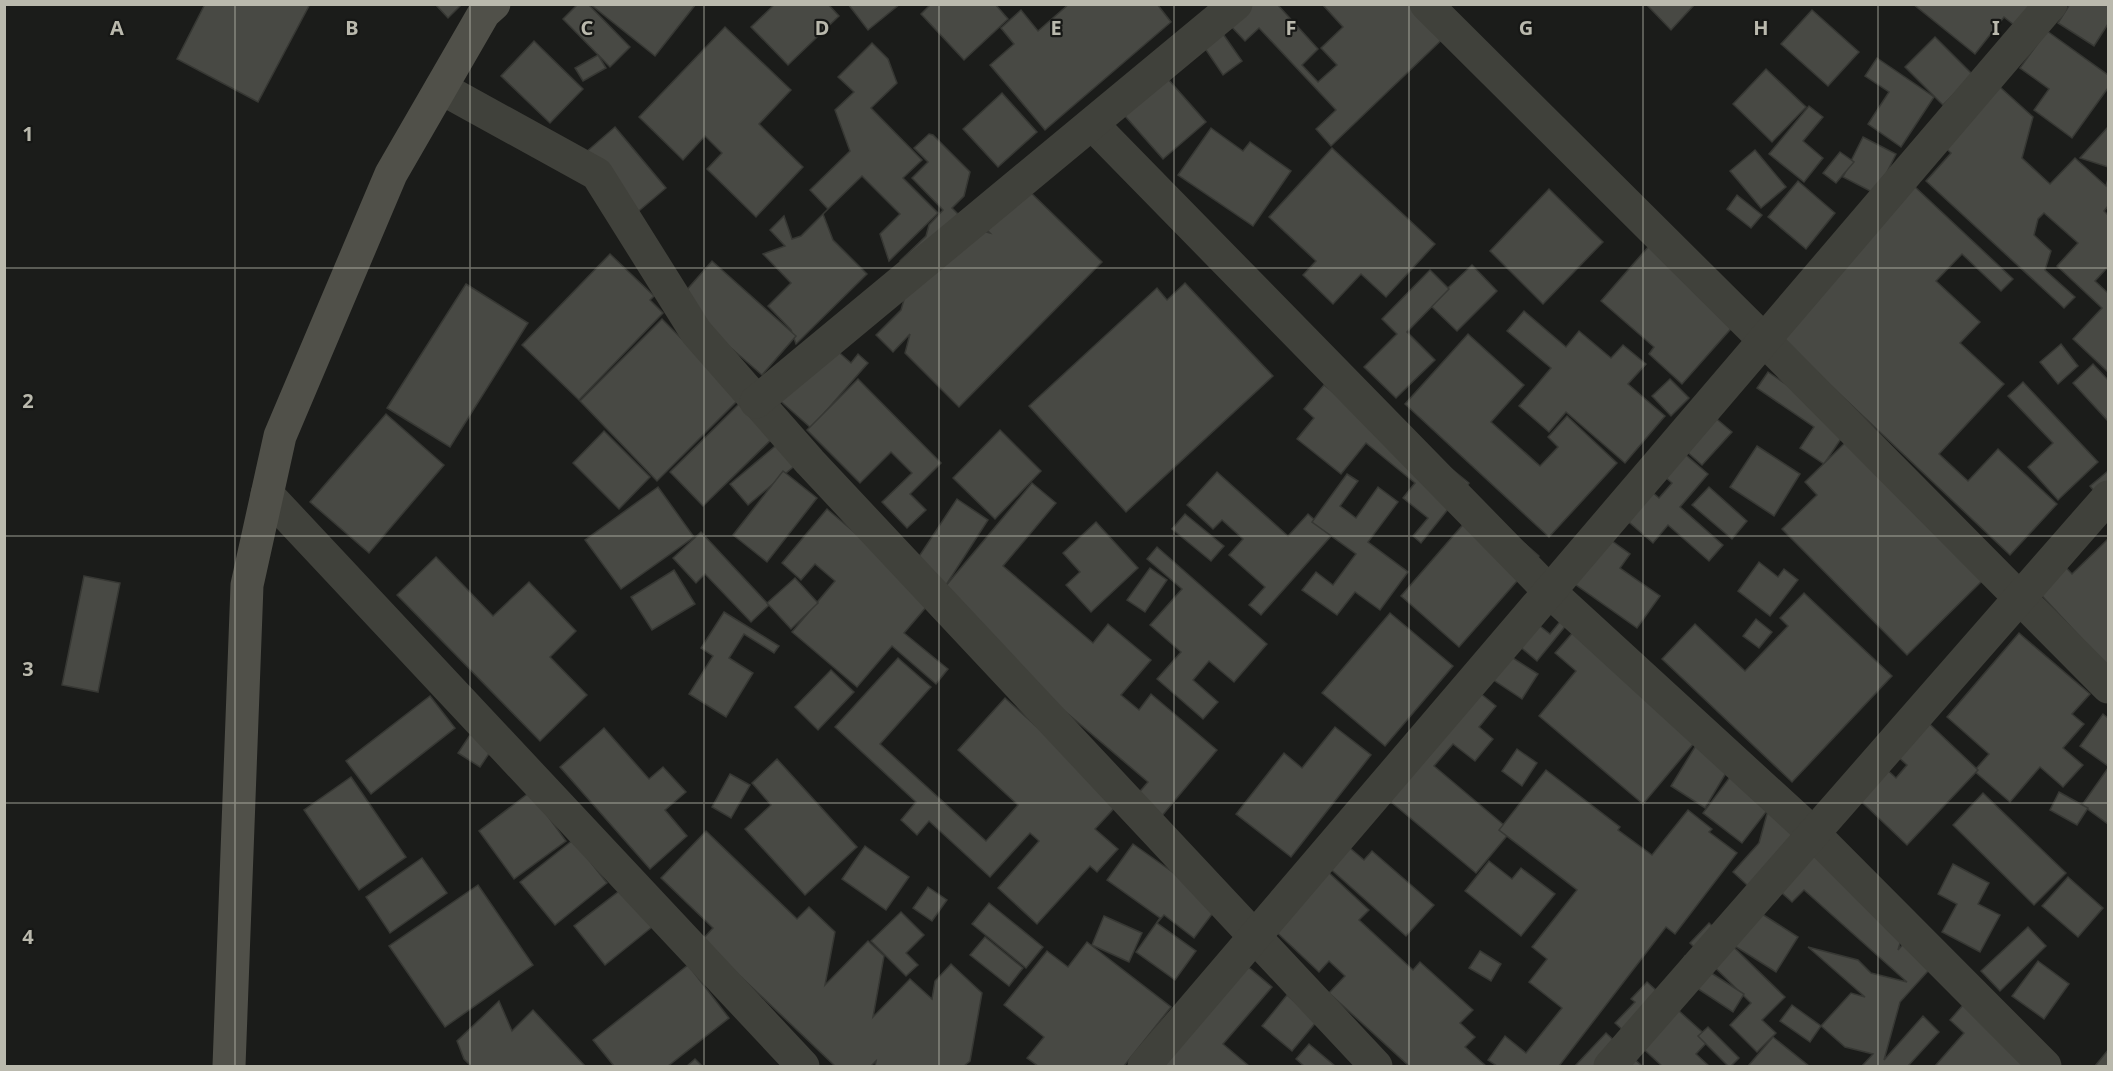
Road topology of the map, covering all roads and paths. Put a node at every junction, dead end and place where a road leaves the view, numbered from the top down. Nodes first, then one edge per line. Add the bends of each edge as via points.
1 (494, 4) edge
2 (1236, 4) edge
3 (1426, 4) edge
4 (2051, 4) edge
5 (441, 87) junction
6 (1092, 124) junction
7 (1764, 340) junction
8 (756, 402) junction
9 (267, 494) junction
10 (2109, 497) edge
11 (1549, 591) junction
12 (2020, 598) junction
13 (2109, 687) edge
14 (1814, 834) junction
15 (1253, 937) junction
16 (229, 1066) edge
17 (803, 1066) edge
18 (1144, 1066) edge
19 (1376, 1066) edge
20 (1610, 1066) edge
21 (2044, 1066) edge

1 - 5 main road via 484,13
2 - 6 street
3 - 7 street
4 - 7 street
5 - 8 street via 597,174 696,332
5 - 9 main road via 391,174 280,436
6 - 8 street
6 - 11 street
7 - 11 street
7 - 12 street
8 - 15 street
9 - 16 main road via 247,585
9 - 17 street
10 - 12 street
11 - 14 street
11 - 15 street
12 - 13 street
12 - 14 street
14 - 20 street
14 - 21 street
15 - 18 street
15 - 19 street

